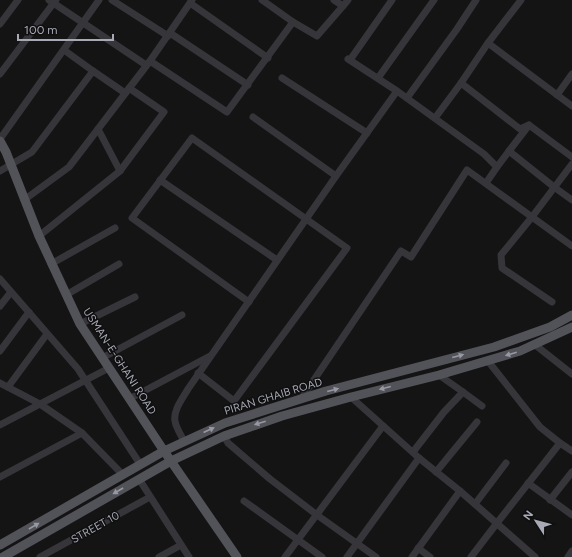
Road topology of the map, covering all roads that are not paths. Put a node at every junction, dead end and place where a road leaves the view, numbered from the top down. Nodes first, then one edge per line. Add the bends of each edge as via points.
1 (18, 0) edge
2 (99, 0) edge
3 (112, 0) edge
4 (262, 0) edge
5 (334, 0) edge
6 (348, 0) edge
7 (392, 0) edge
8 (434, 0) edge
9 (476, 0) edge
10 (521, 0) edge
11 (53, 1) edge
12 (191, 2) edge
13 (343, 6) junction
14 (293, 22) junction
15 (83, 23) junction
16 (0, 24) edge
17 (169, 34) junction
18 (488, 43) junction
19 (64, 50) junction
20 (268, 58) junction
21 (148, 63) junction
22 (93, 71) junction
23 (0, 74) edge
24 (572, 74) edge
25 (282, 78) dead end
26 (378, 78) junction
27 (461, 84) junction
28 (248, 85) junction
29 (127, 90) junction
30 (397, 91) junction
31 (557, 95) junction
32 (407, 98) junction
33 (572, 106) edge
34 (253, 117) dead end
35 (435, 118) junction
36 (529, 125) junction
37 (98, 129) junction
38 (367, 133) junction
39 (0, 140) edge
40 (510, 151) junction
41 (572, 157) edge
42 (572, 164) edge
43 (11, 165) junction
44 (496, 167) junction
45 (0, 171) edge
46 (120, 172) junction
47 (336, 176) junction
48 (160, 180) junction
49 (486, 183) junction
50 (554, 187) junction
51 (24, 200) junction
52 (572, 200) edge
53 (532, 217) junction
54 (306, 219) junction
55 (116, 228) dead end
56 (39, 236) junction
57 (572, 246) edge
58 (277, 260) junction
59 (51, 264) junction
60 (119, 264) dead end
61 (0, 280) edge
62 (11, 292) junction
63 (66, 295) junction
64 (135, 297) dead end
65 (249, 302) junction
66 (552, 302) dead end
67 (0, 306) edge
68 (28, 312) junction
69 (182, 315) dead end
70 (572, 315) edge
71 (80, 324) junction
72 (572, 327) edge
73 (47, 334) junction
74 (534, 344) junction
75 (0, 351) edge
76 (211, 355) junction
77 (102, 358) junction
78 (488, 361) junction
79 (109, 368) junction
80 (198, 373) junction
81 (572, 374) edge
82 (439, 375) junction
83 (85, 381) junction
84 (0, 382) edge
85 (8, 387) junction
86 (463, 392) junction
87 (351, 397) junction
88 (129, 399) junction
89 (302, 399) junction
90 (40, 404) junction
91 (482, 406) dead end
92 (477, 422) dead end
93 (0, 425) edge
94 (384, 426) junction
95 (82, 433) junction
96 (224, 436) junction
97 (184, 441) junction
98 (560, 443) junction
99 (164, 451) junction
100 (572, 451) edge
101 (413, 452) junction
102 (419, 458) junction
103 (171, 460) junction
104 (506, 463) dead end
105 (140, 464) junction
106 (436, 472) junction
107 (572, 472) edge
108 (122, 474) junction
109 (0, 477) edge
110 (139, 479) junction
111 (528, 483) junction
112 (460, 491) junction
113 (150, 497) junction
114 (550, 500) junction
115 (244, 502) dead end
116 (475, 504) junction
117 (317, 515) junction
118 (572, 515) edge
119 (497, 523) junction
120 (298, 540) junction
121 (357, 543) junction
122 (181, 544) junction
123 (0, 545) edge
124 (418, 548) junction
125 (572, 551) edge
126 (3, 557) edge
127 (40, 557) edge
128 (159, 557) edge
129 (189, 557) edge
130 (237, 557) edge
131 (285, 557) edge
132 (322, 557) edge
133 (347, 557) edge
134 (376, 557) edge
135 (412, 557) edge
136 (430, 557) edge
137 (471, 557) edge
138 (535, 557) edge
139 (568, 557) edge

1 - 16 street
2 - 15 street
3 - 17 street
4 - 14 street
5 - 13 street
6 - 13 street
7 - 26 street via 349,59
8 - 26 street
9 - 32 street
10 - 18 street
11 - 15 street
11 - 23 street
12 - 17 street
12 - 20 street
13 - 14 street via 317,36
14 - 20 street
15 - 19 street
15 - 21 street
17 - 21 street
17 - 28 street
18 - 27 street
18 - 31 street
19 - 22 street
19 - 39 street
20 - 28 street
21 - 28 street via 227,112
21 - 29 street
22 - 29 street
22 - 43 street via 32,152
24 - 31 street
25 - 38 street
26 - 30 street
27 - 35 street
27 - 36 street via 520,129
29 - 37 street
29 - 46 street via 164,112
30 - 32 street
30 - 38 street
31 - 33 street
32 - 35 street
34 - 47 street
35 - 44 street via 484,154
36 - 40 street
36 - 41 street
37 - 46 street
37 - 51 street via 68,167
38 - 47 street
39 - 43 main road, USMAN-E-GHANI ROAD
40 - 44 street
40 - 50 street
42 - 50 street
43 - 45 street
43 - 51 main road, USMAN-E-GHANI ROAD
44 - 49 street
46 - 56 street
47 - 54 street
48 - 54 street via 192,138
48 - 58 street
48 - 65 street via 132,218
49 - 53 street
49 - 89 street via 467,170 411,257 401,251
50 - 52 street
50 - 53 street
51 - 56 main road, USMAN-E-GHANI ROAD
53 - 57 street
53 - 66 street via 501,255 502,268
54 - 58 street
54 - 80 street via 348,248 234,401
55 - 59 street
56 - 59 main road, USMAN-E-GHANI ROAD
58 - 65 street
59 - 63 main road, USMAN-E-GHANI ROAD
60 - 63 street
61 - 62 street
62 - 67 street
62 - 68 street
63 - 71 main road, USMAN-E-GHANI ROAD
64 - 71 street
65 - 76 street
68 - 73 street
68 - 75 street
69 - 77 street
89 -> 70 main road, PIRAN GHAIB ROAD via 494,346 550,327
71 - 77 main road, USMAN-E-GHANI ROAD
72 - 74 main road, PIRAN GHAIB ROAD
73 - 83 street via 78,369
73 - 85 street
74 -> 78 main road, PIRAN GHAIB ROAD
74 - 81 street
76 - 80 street
76 - 88 street
77 - 79 main road, USMAN-E-GHANI ROAD
78 - 82 main road, PIRAN GHAIB ROAD
78 - 98 street via 540,427
79 - 83 street
79 - 88 main road, USMAN-E-GHANI ROAD
80 - 97 street via 174,416
82 - 86 street
82 -> 87 main road, PIRAN GHAIB ROAD
83 - 90 street
83 - 105 street
84 - 85 street
85 - 90 street
86 - 91 street
86 - 101 street
87 - 94 street
87 -> 96 main road, PIRAN GHAIB ROAD via 282,416
88 - 99 main road, USMAN-E-GHANI ROAD
97 -> 89 main road, PIRAN GHAIB ROAD via 225,423
90 - 93 street
90 - 95 street
92 - 106 street
94 - 101 street
94 - 117 street
95 - 108 street
95 - 109 street
96 - 103 main road, PIRAN GHAIB ROAD
96 - 117 street via 228,443 270,480
97 - 99 main road, PIRAN GHAIB ROAD
98 - 100 street
98 - 111 street
99 - 103 main road, USMAN-E-GHANI ROAD
99 - 105 main road, PIRAN GHAIB ROAD
101 - 102 street
102 - 106 street
102 - 121 street
103 - 110 main road, PIRAN GHAIB ROAD
103 - 130 main road, USMAN-E-GHANI ROAD
104 - 116 street
105 - 108 main road, PIRAN GHAIB ROAD
106 - 112 street
107 - 114 street
123 -> 108 main road, PIRAN GHAIB ROAD
110 - 113 street
110 -> 126 main road, PIRAN GHAIB ROAD
111 - 114 street
111 - 119 street
112 - 116 street
112 - 124 street
113 - 122 street
113 - 127 street, STREET 10
114 - 118 street
115 - 120 street
116 - 119 street
117 - 120 street
117 - 121 street
119 - 137 street
119 - 138 street
120 - 131 street
120 - 132 street
121 - 133 street
121 - 134 street
122 - 128 street
122 - 129 street
124 - 135 street
124 - 136 street
125 - 139 street

